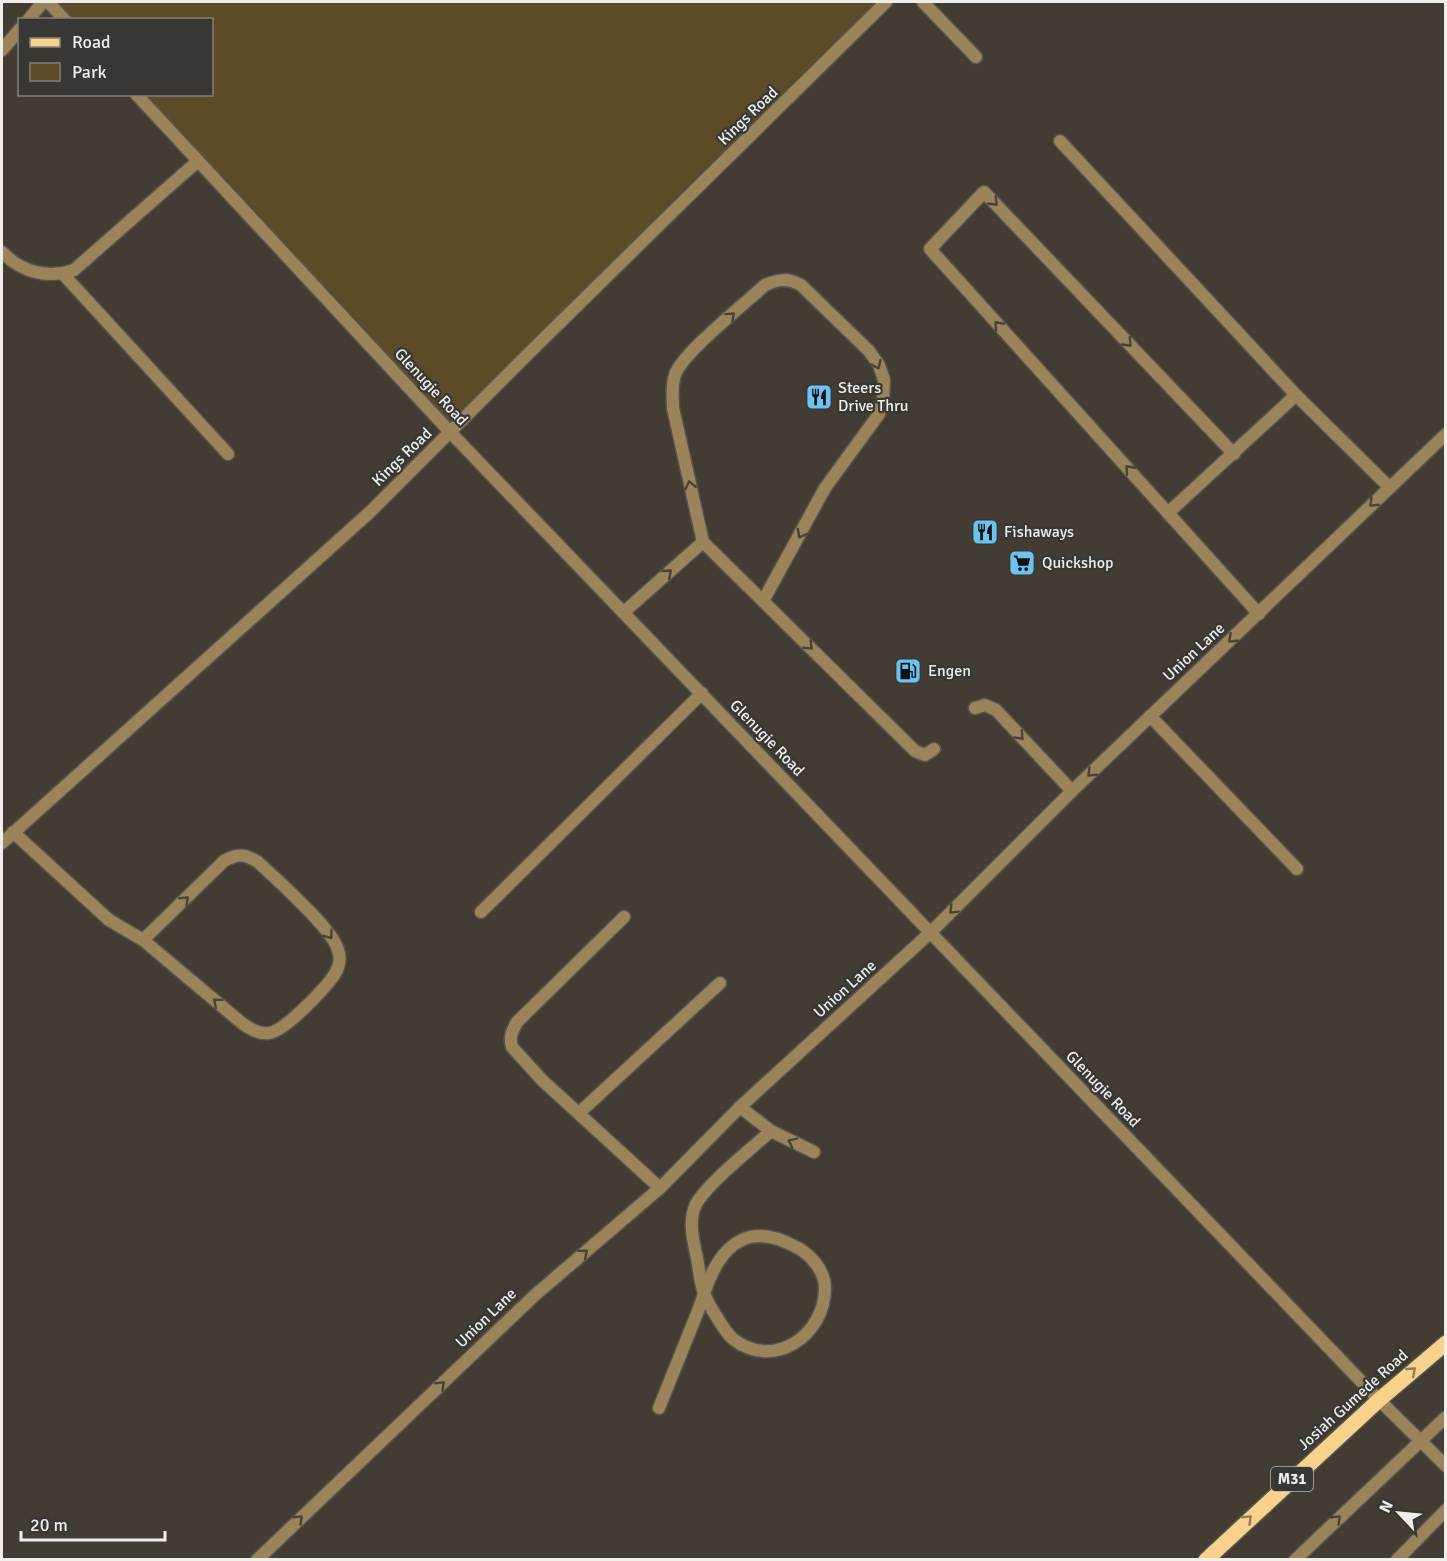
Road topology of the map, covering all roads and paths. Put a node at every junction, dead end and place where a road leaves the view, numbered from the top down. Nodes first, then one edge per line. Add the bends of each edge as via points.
1 (44, 2) edge
2 (48, 2) edge
3 (886, 2) edge
4 (923, 2) edge
5 (30, 18) edge
6 (63, 18) edge
7 (18, 31) edge
8 (2, 50) edge
9 (976, 57) dead end
10 (138, 96) edge
11 (1060, 141) dead end
12 (198, 161) junction
13 (2, 252) edge
14 (63, 274) junction
15 (1296, 395) junction
16 (451, 433) junction
17 (1446, 434) edge
18 (228, 454) dead end
19 (1234, 454) junction
20 (1389, 487) junction
21 (1168, 513) junction
22 (703, 542) junction
23 (763, 601) junction
24 (624, 612) junction
25 (1259, 614) junction
26 (702, 693) junction
27 (975, 708) dead end
28 (1150, 716) junction
29 (934, 749) dead end
30 (1072, 791) junction
31 (14, 832) junction
32 (2, 843) edge
33 (1297, 869) dead end
34 (480, 912) dead end
35 (624, 917) dead end
36 (931, 932) junction
37 (142, 940) junction
38 (720, 983) dead end
39 (740, 1107) junction
40 (579, 1113) junction
41 (771, 1131) junction
42 (814, 1152) dead end
43 (660, 1188) junction
44 (704, 1294) junction
45 (1446, 1343) edge
46 (1379, 1400) junction
47 (659, 1408) dead end
48 (1446, 1417) edge
49 (1420, 1440) junction
50 (1446, 1466) edge
51 (1446, 1510) edge
52 (257, 1560) edge
53 (1206, 1560) edge
54 (1295, 1560) edge
55 (1397, 1560) edge

1 - 5 street
2 - 6 street
3 - 16 street, Kings Road
4 - 9 street
7 - 8 street
10 - 12 street, Glenugie Road
11 - 15 street
12 - 14 street via 74,270
12 - 16 street, Glenugie Road
13 - 14 street via 27,270
14 - 18 street
15 - 19 street
15 - 20 street
16 - 24 street, Glenugie Road
16 - 31 street, Kings Road via 370,512
17 - 20 street, Union Lane
19 - 21 street
21 -> 19 street via 930,249 984,192
20 -> 25 street, Union Lane
21 - 25 street
22 - 23 street
22 -> 23 street via 673,408 675,373 687,356 765,285 790,279 869,351 884,380 884,399 879,414 825,488
24 -> 22 street
23 -> 29 street via 915,751 925,755
24 - 26 street, Glenugie Road
25 -> 28 street, Union Lane
26 - 34 street
26 - 36 street, Glenugie Road
27 -> 30 street via 985,705 996,710
28 -> 30 street, Union Lane
28 - 33 street
30 -> 36 street, Union Lane
31 - 32 street, Kings Road
31 - 37 street via 109,920
35 - 40 street via 517,1022 511,1037 512,1047
36 - 39 street, Union Lane
36 - 46 street, Glenugie Road
37 -> 37 street via 224,861 245,854 327,930 338,947 340,961 335,974 298,1015 279,1030 256,1032
38 - 40 street
39 - 41 street
39 - 43 street, Union Lane
40 - 43 street
42 -> 41 street
41 - 44 street via 697,1204 692,1225
52 -> 43 street, Union Lane via 535,1295
44 - 44 street via 718,1262 740,1240 752,1236 799,1248 822,1273 825,1284 820,1317 813,1328 803,1338 778,1350 761,1351 733,1338
44 - 47 street
46 -> 45 main road, Josiah Gumede Road / M31
46 - 49 street, Glenugie Road
53 -> 46 main road, Josiah Gumede Road / M31
48 - 49 street
49 - 50 street, Glenugie Road
54 -> 49 street
51 - 55 street

